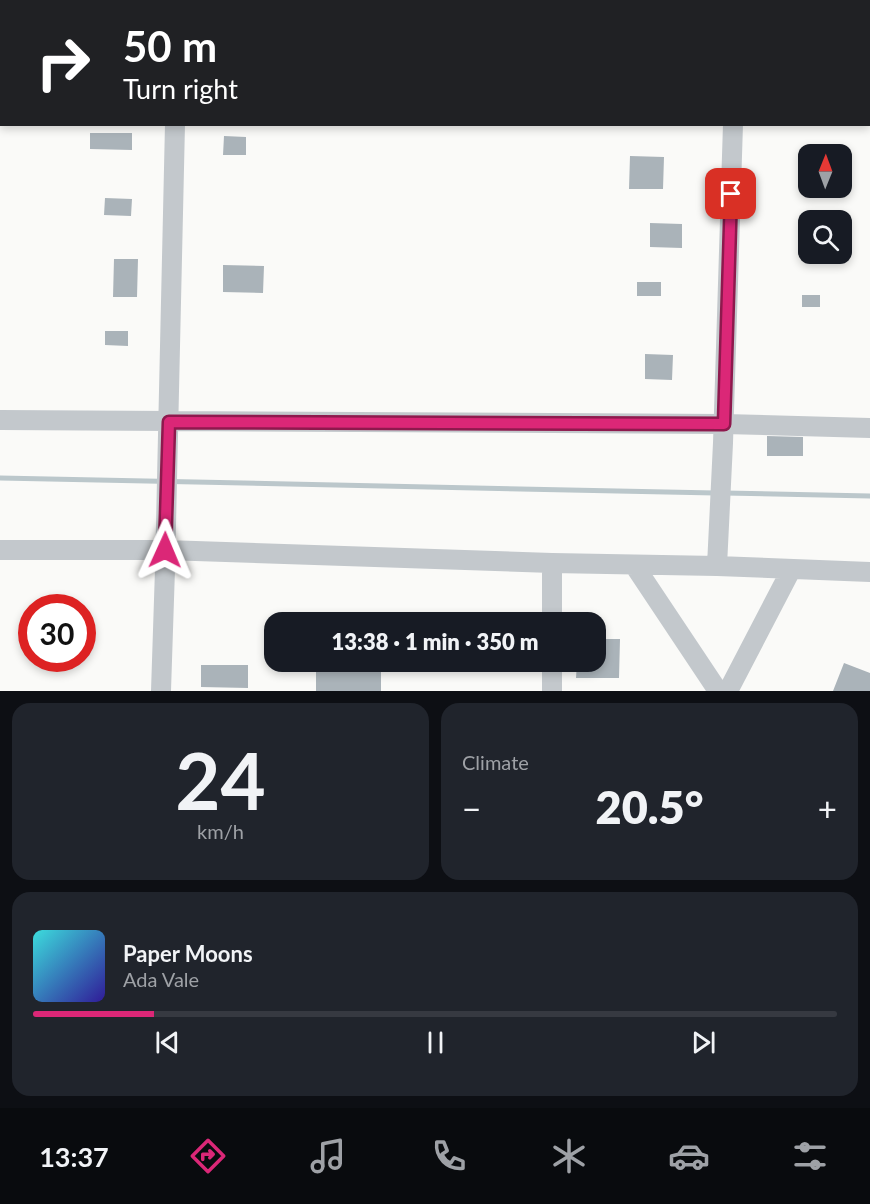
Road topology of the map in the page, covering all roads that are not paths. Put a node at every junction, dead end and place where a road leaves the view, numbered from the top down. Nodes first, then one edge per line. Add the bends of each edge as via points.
1 (175, 126) edge
2 (733, 126) edge
3 (0, 420) edge
4 (169, 422) junction
5 (870, 428) edge
6 (723, 434) junction
7 (0, 550) edge
8 (552, 563) junction
9 (634, 565) junction
10 (717, 566) junction
11 (165, 568) junction
12 (791, 570) junction
13 (870, 572) edge
14 (552, 612) edge
15 (552, 672) edge
16 (161, 691) edge
17 (552, 691) edge
18 (718, 691) edge
19 (728, 691) edge

1 - 4 street
2 - 6 street
3 - 4 street
4 - 6 street
4 - 11 street
5 - 6 street
6 - 10 street
7 - 11 street
8 - 9 street
8 - 11 street
8 - 14 street
9 - 10 street
9 - 18 street
10 - 12 street
11 - 16 street
12 - 13 street
12 - 19 street
15 - 17 street

